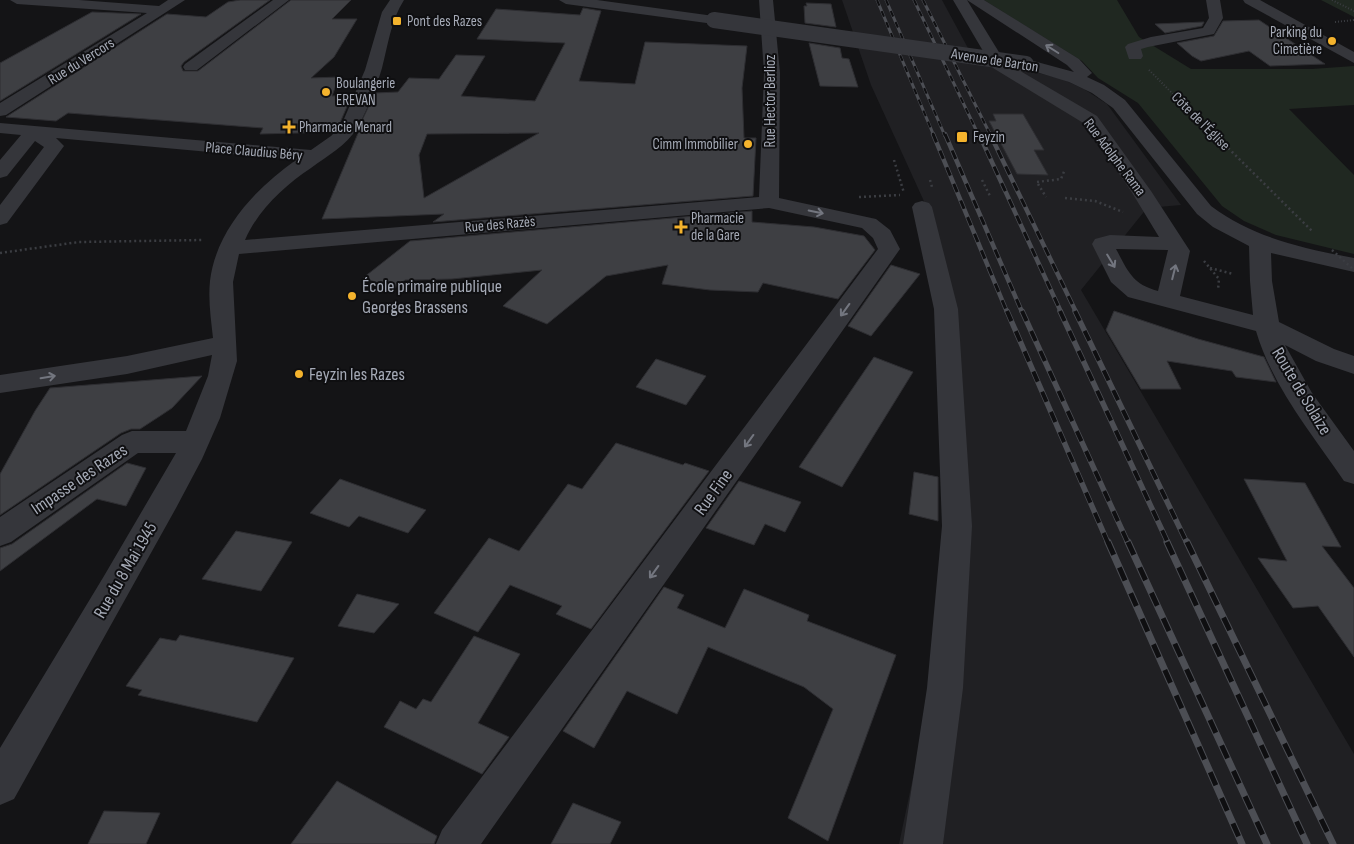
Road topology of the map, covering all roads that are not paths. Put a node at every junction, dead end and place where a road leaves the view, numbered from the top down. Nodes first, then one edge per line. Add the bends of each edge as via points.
1 (17, 0) edge
2 (178, 0) edge
3 (282, 0) edge
4 (397, 0) edge
5 (566, 0) edge
6 (766, 0) edge
7 (960, 0) edge
8 (974, 0) edge
9 (1213, 0) edge
10 (1250, 0) edge
11 (162, 10) junction
12 (1134, 56) road end
13 (1354, 58) edge
14 (192, 67) dead end
15 (1084, 81) junction
16 (0, 111) edge
17 (0, 128) edge
18 (33, 132) junction
19 (314, 156) junction
20 (0, 172) edge
21 (913, 201) road end
22 (769, 202) junction
23 (0, 219) edge
24 (1260, 243) junction
25 (1176, 244) junction
26 (231, 248) junction
27 (1354, 266) edge
28 (1167, 301) junction
29 (1268, 326) junction
30 (225, 344) junction
31 (1354, 365) edge
32 (0, 384) edge
33 (194, 442) junction
34 (1354, 473) edge
35 (0, 533) edge
36 (0, 785) edge
37 (456, 844) edge
38 (923, 844) edge

1 - 11 street
2 - 11 street, Rue du Vercors
3 - 14 street
4 - 19 street via 389,12 373,70 349,127 343,136
5 - 15 street, Avenue de Barton, bridge via 1026,64
6 - 22 street, Rue Hector Berlioz via 772,73
7 - 25 street, Rue Adolphe Rama via 999,65 1090,120
15 -> 8 street via 1085,74 1073,62
9 - 12 street via 1216,18 1209,31 1147,42 1133,47
10 - 13 street
11 - 16 street, Rue du Vercors
15 - 24 street, Avenue de Barton via 1119,104 1204,210 1219,223
17 - 18 street, Place Claudius Béry
18 - 19 street, Place Claudius Béry
18 - 20 street
18 - 23 street via 55,146
19 - 26 street, Place Claudius Béry via 262,199
21 - 38 street via 946,309 957,526 945,688
22 - 26 street, Rue des Razès
22 -> 37 street, Rue Fine via 869,223 882,235 889,249
24 - 27 street, Avenue de Barton
24 - 29 street, Route de Solaize via 1261,281
28 -> 25 street via 1179,251
25 -> 28 street via 1102,244 1128,288
26 - 30 street, Place Claudius Béry via 222,272 220,298
28 - 29 street
29 - 31 street
29 - 34 street, Route de Solaize via 1274,349 1302,399
32 -> 30 street via 127,365
30 - 33 street, Rue du 8 Mai 1945 via 225,359 216,391
33 - 35 street, Impasse des Razes via 132,442
33 - 36 street, Rue du 8 Mai 1945 via 166,499

